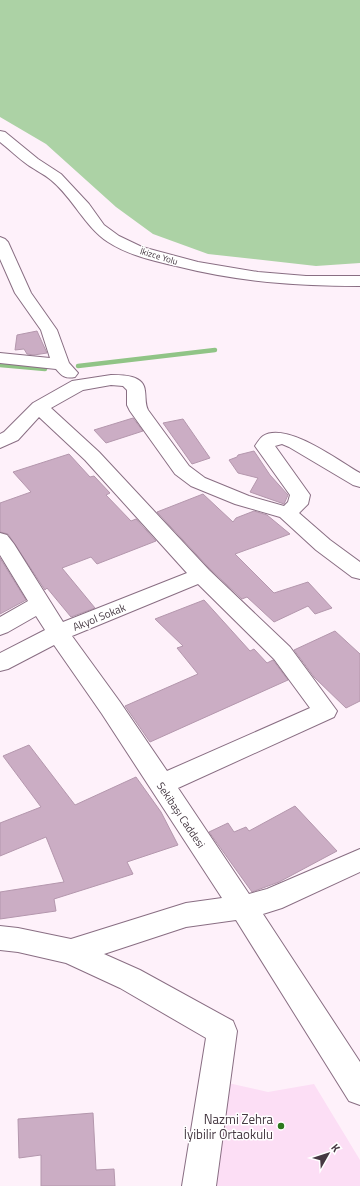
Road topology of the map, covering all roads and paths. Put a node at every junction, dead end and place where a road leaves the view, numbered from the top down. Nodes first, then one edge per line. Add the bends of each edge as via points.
1 (0, 135) edge
2 (0, 242) edge
3 (360, 280) edge
4 (0, 358) edge
5 (61, 364) junction
6 (78, 385) junction
7 (39, 407) junction
8 (0, 442) edge
9 (360, 480) edge
10 (287, 513) junction
11 (0, 540) edge
12 (360, 572) edge
13 (201, 575) junction
14 (40, 604) junction
15 (0, 627) edge
16 (58, 634) junction
17 (0, 663) edge
18 (161, 785) junction
19 (360, 860) edge
20 (242, 906) junction
21 (0, 938) edge
22 (71, 952) junction
23 (360, 1090) edge
24 (199, 1186) edge

1 - 3 street, İkizce Yolu via 56,177 84,207 99,228 136,250 176,262 258,277 306,281
2 - 5 street via 23,293 49,330
4 - 5 street
5 - 6 street
6 - 7 street
6 - 10 street via 111,380 128,381 136,389 136,404 139,411 182,470 198,482 242,500
7 - 8 street via 11,436
7 - 13 street via 92,456
9 - 10 street via 296,443 284,438 270,440 265,446 300,495 298,504
10 - 12 street via 323,545
11 - 14 street, Sekibaşı Caddesi
13 - 16 street, Akyol Sokak
13 - 18 street via 282,653 325,711
14 - 15 street
14 - 16 street, Sekibaşı Caddesi
16 - 17 street, Akyol Sokak
16 - 18 street, Sekibaşı Caddesi via 111,708
18 - 20 street, Sekibaşı Caddesi
19 - 20 street via 272,900
20 - 22 street via 186,914
20 - 23 street, Sekibaşı Caddesi
21 - 22 street
22 - 24 street via 130,979 222,1031

